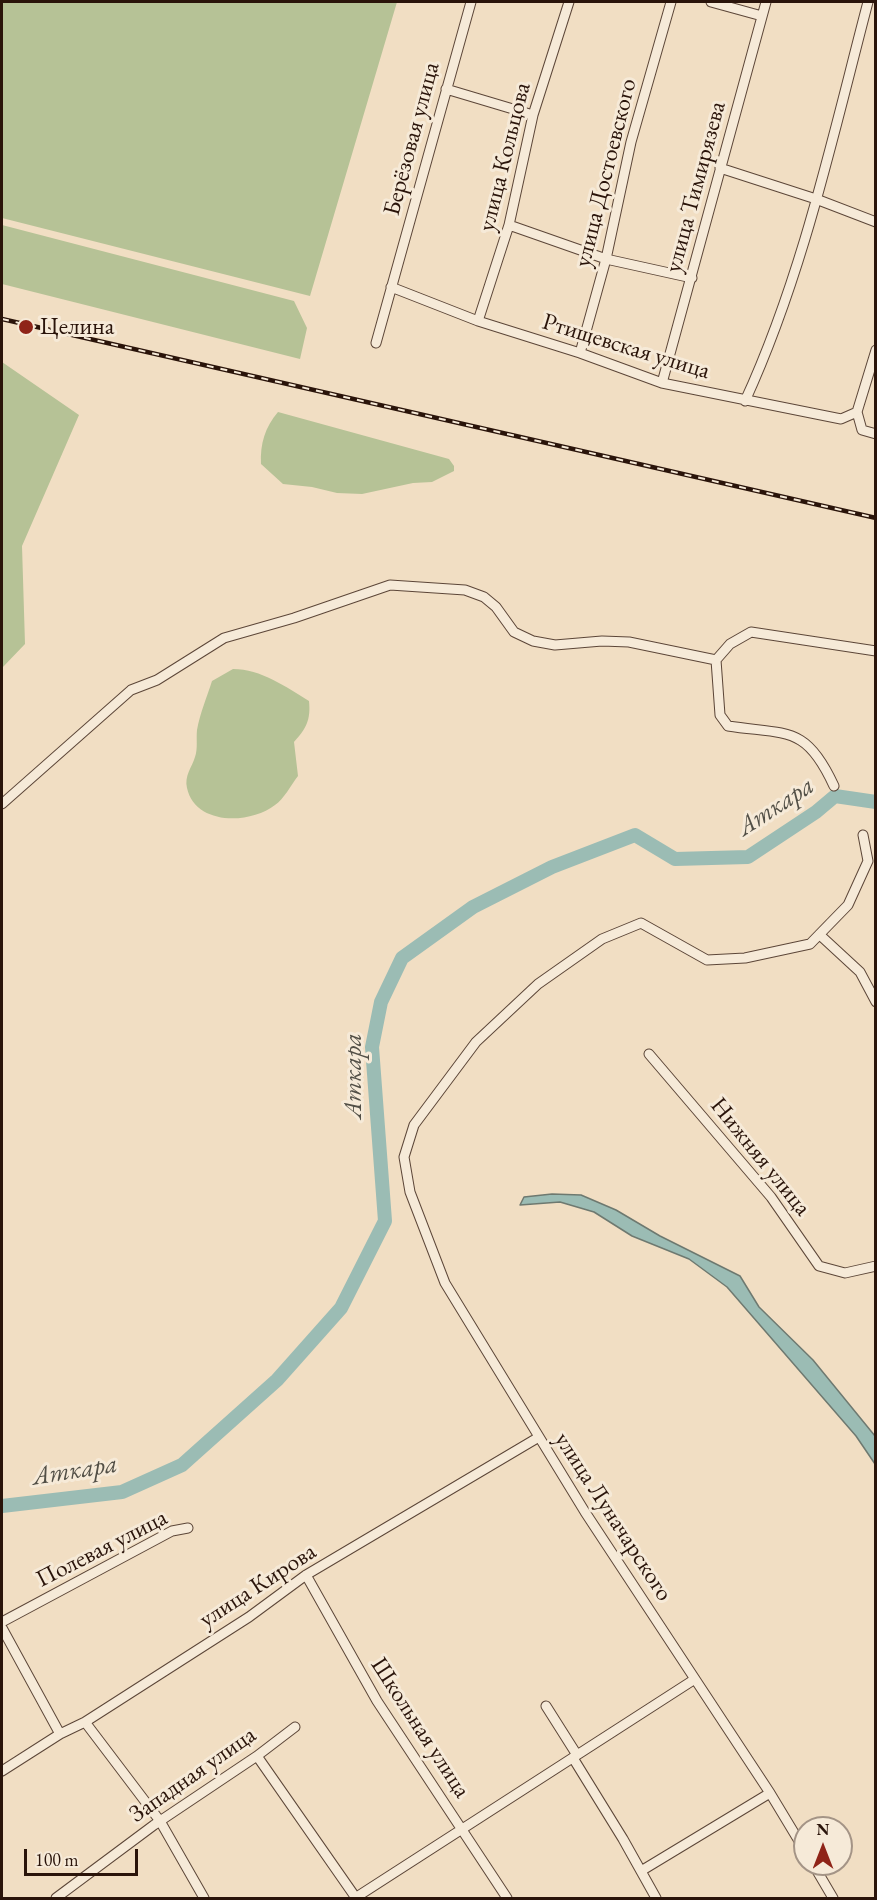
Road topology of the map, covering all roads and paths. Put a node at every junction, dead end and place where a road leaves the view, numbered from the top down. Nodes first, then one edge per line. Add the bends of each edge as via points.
1 (471, 2) edge
2 (569, 2) edge
3 (671, 2) edge
4 (711, 2) edge
5 (766, 2) edge
6 (868, 2) edge
7 (762, 16) junction
8 (446, 89) junction
9 (533, 115) junction
10 (720, 168) junction
11 (816, 198) junction
12 (876, 222) edge
13 (509, 225) junction
14 (606, 259) junction
15 (692, 279) junction
16 (391, 287) junction
17 (478, 321) junction
18 (376, 344) dead end
19 (876, 350) edge
20 (580, 353) junction
21 (662, 383) junction
22 (745, 401) junction
23 (857, 412) junction
24 (876, 434) edge
25 (876, 651) edge
26 (716, 660) junction
27 (834, 786) dead end
28 (2, 804) edge
29 (863, 835) dead end
30 (821, 936) junction
31 (876, 1002) edge
32 (649, 1054) dead end
33 (876, 1266) edge
34 (539, 1437) junction
35 (188, 1528) dead end
36 (306, 1575) junction
37 (2, 1622) edge
38 (2, 1628) edge
39 (695, 1679) junction
40 (546, 1706) dead end
41 (86, 1722) junction
42 (295, 1727) dead end
43 (60, 1734) junction
44 (257, 1756) junction
45 (575, 1756) junction
46 (2, 1771) edge
47 (771, 1793) junction
48 (160, 1821) junction
49 (463, 1829) junction
50 (793, 1831) edge
51 (641, 1871) junction
52 (820, 1876) edge
53 (356, 1898) edge
54 (56, 1899) edge
55 (204, 1899) edge
56 (507, 1899) edge
57 (656, 1899) edge
58 (833, 1899) edge

1 - 8 street, Берёзовая улица
2 - 9 street, улица Кольцова
3 - 14 street, улица Достоевского via 631,142
4 - 7 street
5 - 7 street, улица Тимирязева
6 - 11 street
7 - 10 street, улица Тимирязева
8 - 9 street
8 - 16 street, Берёзовая улица
9 - 13 street, улица Кольцова
10 - 11 street
10 - 15 street, улица Тимирязева
11 - 12 street
11 - 22 street via 767,354
13 - 14 street
13 - 17 street, улица Кольцова
14 - 15 street
14 - 20 street, улица Достоевского
15 - 21 street, улица Тимирязева
16 - 17 street, Ртищевская улица
16 - 18 street, Берёзовая улица
17 - 20 street, Ртищевская улица
19 - 23 street
20 - 21 street, Ртищевская улица
21 - 22 street, Ртищевская улица
22 - 23 street, Ртищевская улица via 841,419
23 - 24 street via 861,430
25 - 26 street via 751,632 730,644
26 - 27 street via 720,715 728,726 800,737 821,757
26 - 28 street via 629,642 555,645 533,641 514,632 496,607 474,594 390,585 224,638 156,680 131,690
29 - 30 street via 868,861 848,905
30 - 31 street via 860,972
30 - 34 street, улица Луначарского via 810,944 745,958 707,960 641,923 602,939 538,984 476,1042 414,1125 404,1157 410,1192 445,1283
32 - 33 street, Нижняя улица via 771,1197 819,1266 845,1274
34 - 36 street, улица Кирова
34 - 39 street, улица Луначарского
35 - 37 street, Полевая улица via 172,1531
36 - 41 street, улица Кирова via 249,1617
36 - 49 street, Школьная улица via 377,1701
38 - 43 street
39 - 45 street
39 - 47 street, улица Луначарского
40 - 45 street
41 - 43 street, улица Кирова
41 - 48 street
42 - 44 street, Западная улица
43 - 46 street, улица Кирова
44 - 48 street, Западная улица
44 - 53 street
45 - 49 street
45 - 51 street
47 - 50 street, улица Луначарского
47 - 51 street
48 - 54 street, Западная улица
48 - 55 street
49 - 53 street
49 - 56 street, Школьная улица
51 - 57 street
52 - 58 street

